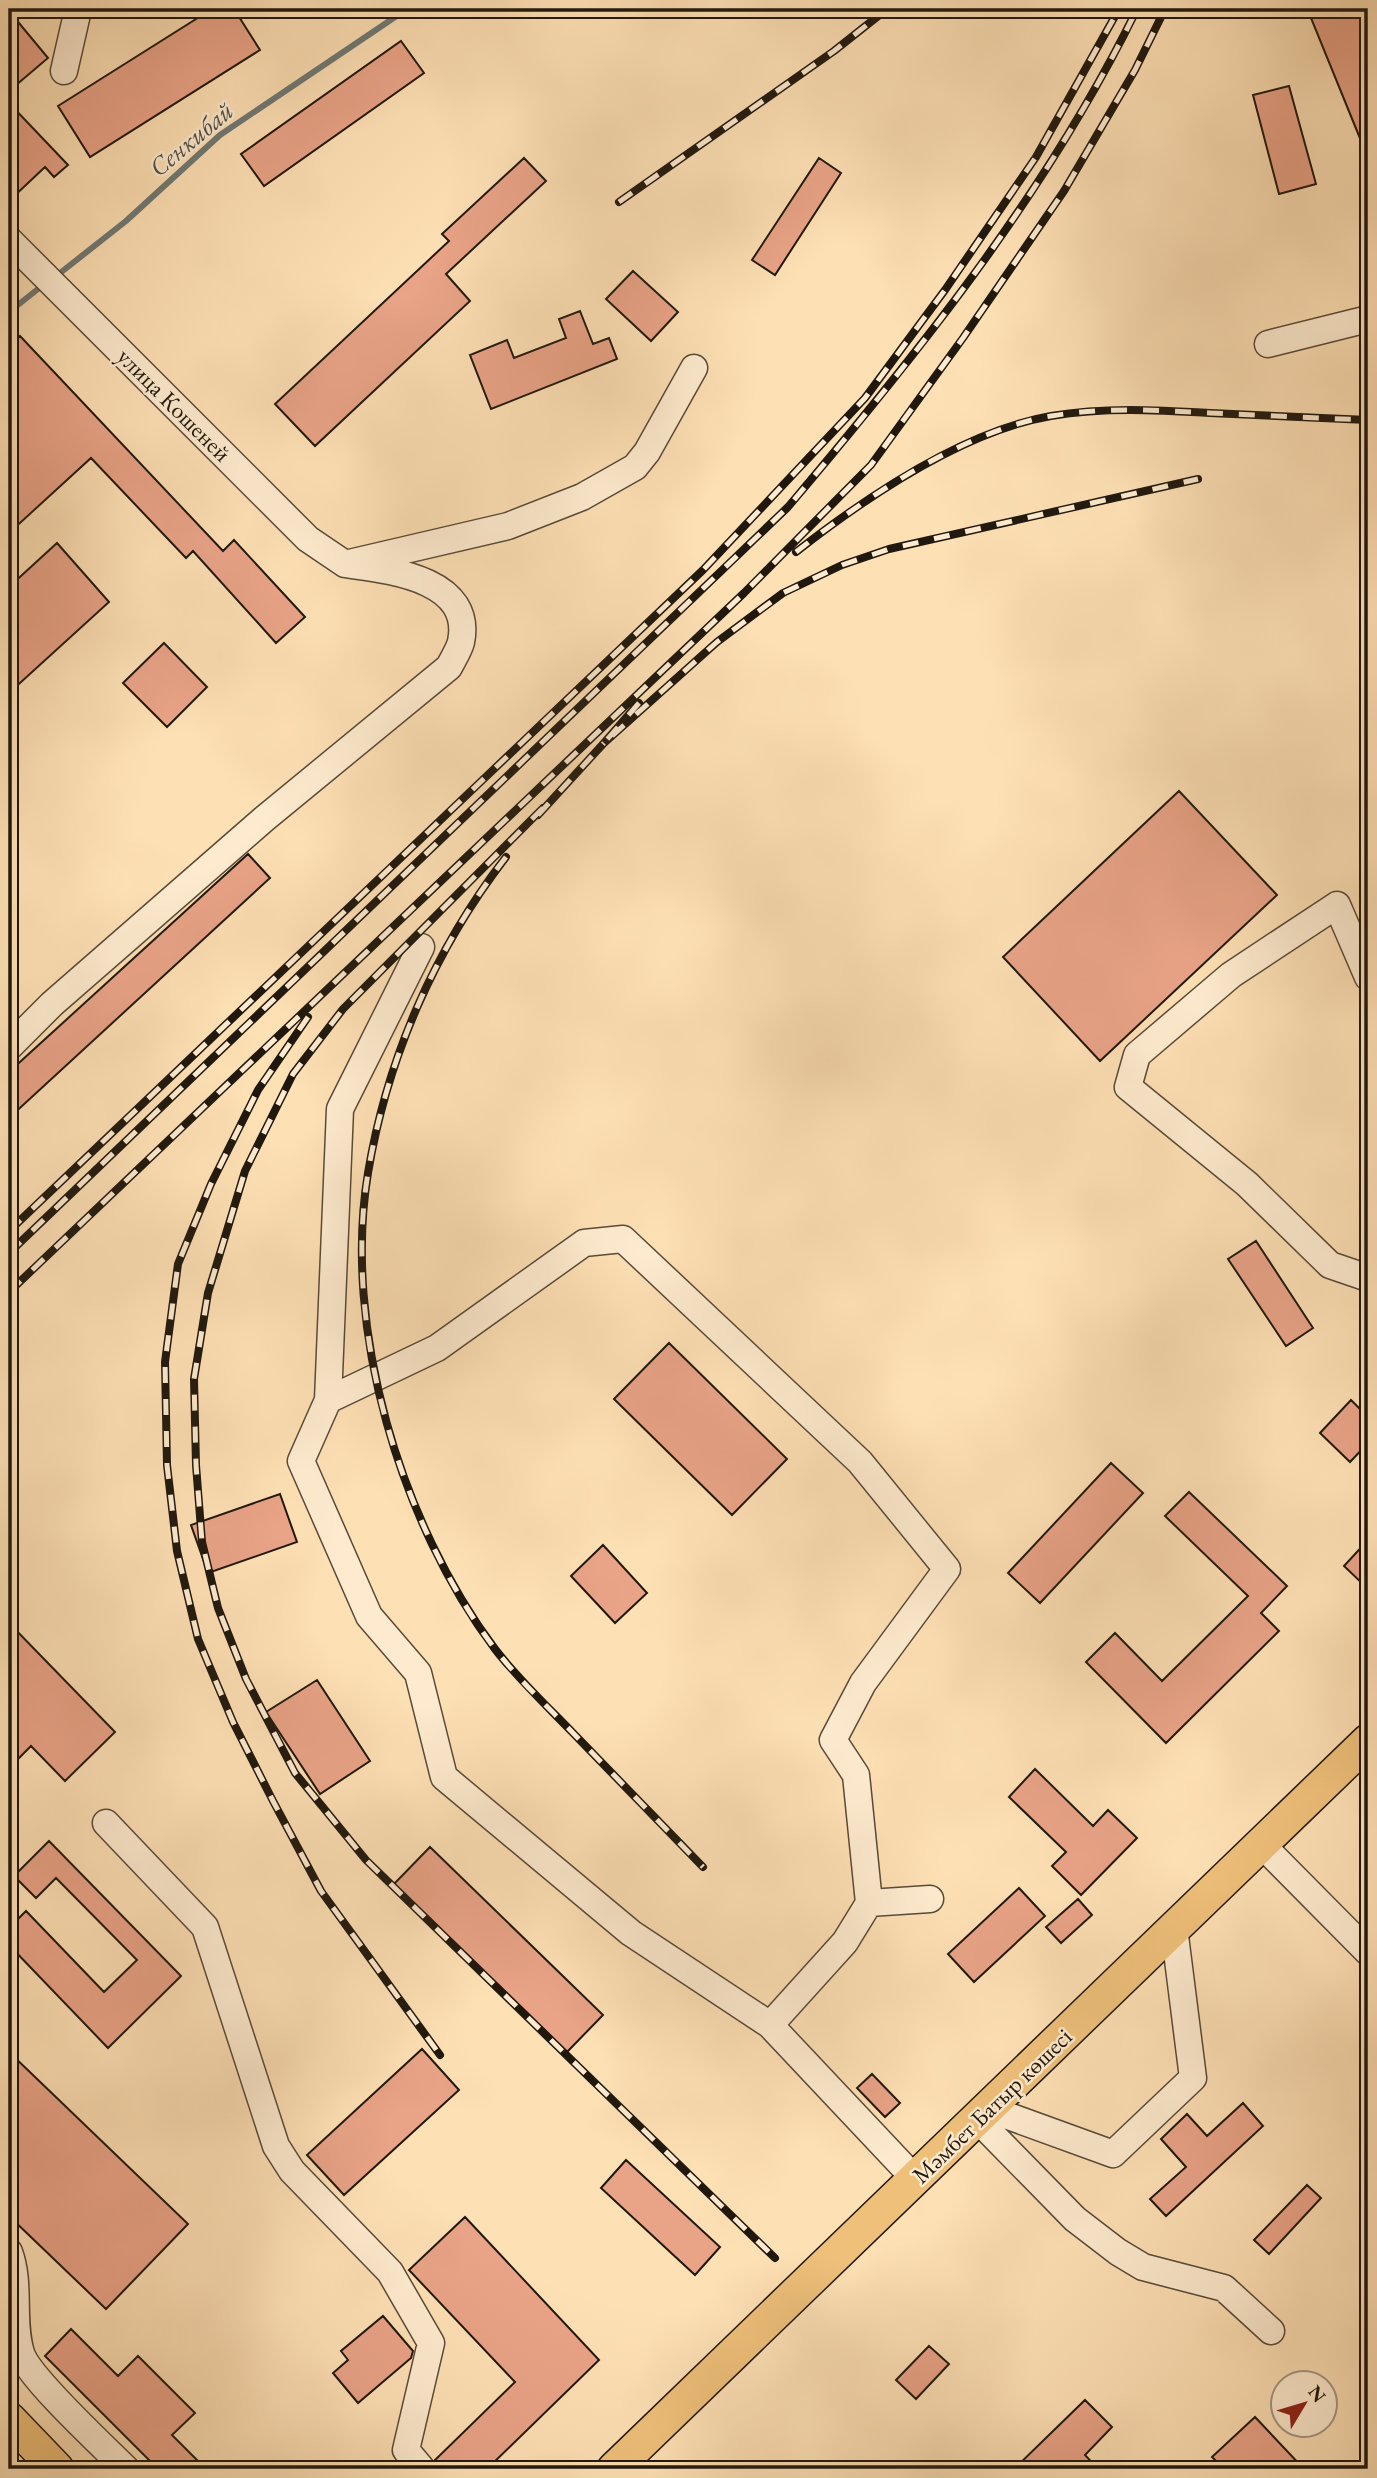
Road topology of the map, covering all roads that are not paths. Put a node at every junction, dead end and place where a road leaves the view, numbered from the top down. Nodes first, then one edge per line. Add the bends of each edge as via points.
1 (80, 11) edge
2 (64, 71) dead end
3 (9, 240) edge
4 (1368, 319) edge
5 (1268, 344) dead end
6 (694, 368) dead end
7 (345, 564) junction
8 (421, 947) dead end
9 (1368, 977) edge
10 (9, 1047) edge
11 (1368, 1279) edge
12 (328, 1400) junction
13 (1368, 1741) edge
14 (106, 1822) dead end
15 (1261, 1844) junction
16 (930, 1899) dead end
17 (869, 1903) junction
18 (1174, 1928) junction
19 (1368, 1952) edge
20 (770, 2025) junction
21 (983, 2115) junction
22 (916, 2180) junction
23 (9, 2252) edge
24 (1271, 2331) dead end
25 (14, 2424) edge
26 (57, 2469) edge
27 (126, 2469) edge
28 (422, 2469) edge
29 (614, 2469) edge

1 - 2 street
3 - 7 street, улица Кошеней via 307,539
4 - 5 street
6 - 7 street via 635,467 582,497 508,526
7 - 10 street via 412,574 447,595 460,615 461,642 449,667 254,827
8 - 12 street via 340,1110
9 - 11 street via 1337,905 1231,975 1137,1055 1128,1087 1247,1184 1331,1265
12 - 17 street via 437,1348 584,1243 623,1238 676,1286 860,1462 947,1569 863,1684 833,1740 856,1775
12 - 20 street via 301,1461 369,1616 418,1673 444,1777 631,1933
13 - 15 main road, Мәмбет Батыр көшесі
14 - 28 street via 205,1927 276,2146 292,2171 390,2272 431,2343 406,2450
15 - 18 main road, Мәмбет Батыр көшесі
15 - 19 street
16 - 17 street
17 - 20 street via 845,1942
18 - 21 main road, Мәмбет Батыр көшесі
18 - 21 street via 1193,2078 1113,2154
20 - 22 street
21 - 22 main road, Мәмбет Батыр көшесі
21 - 24 street via 1075,2219 1118,2252 1143,2267 1224,2288
22 - 29 main road, Мәмбет Батыр көшесі
23 - 27 street via 22,2356
25 - 26 main road

